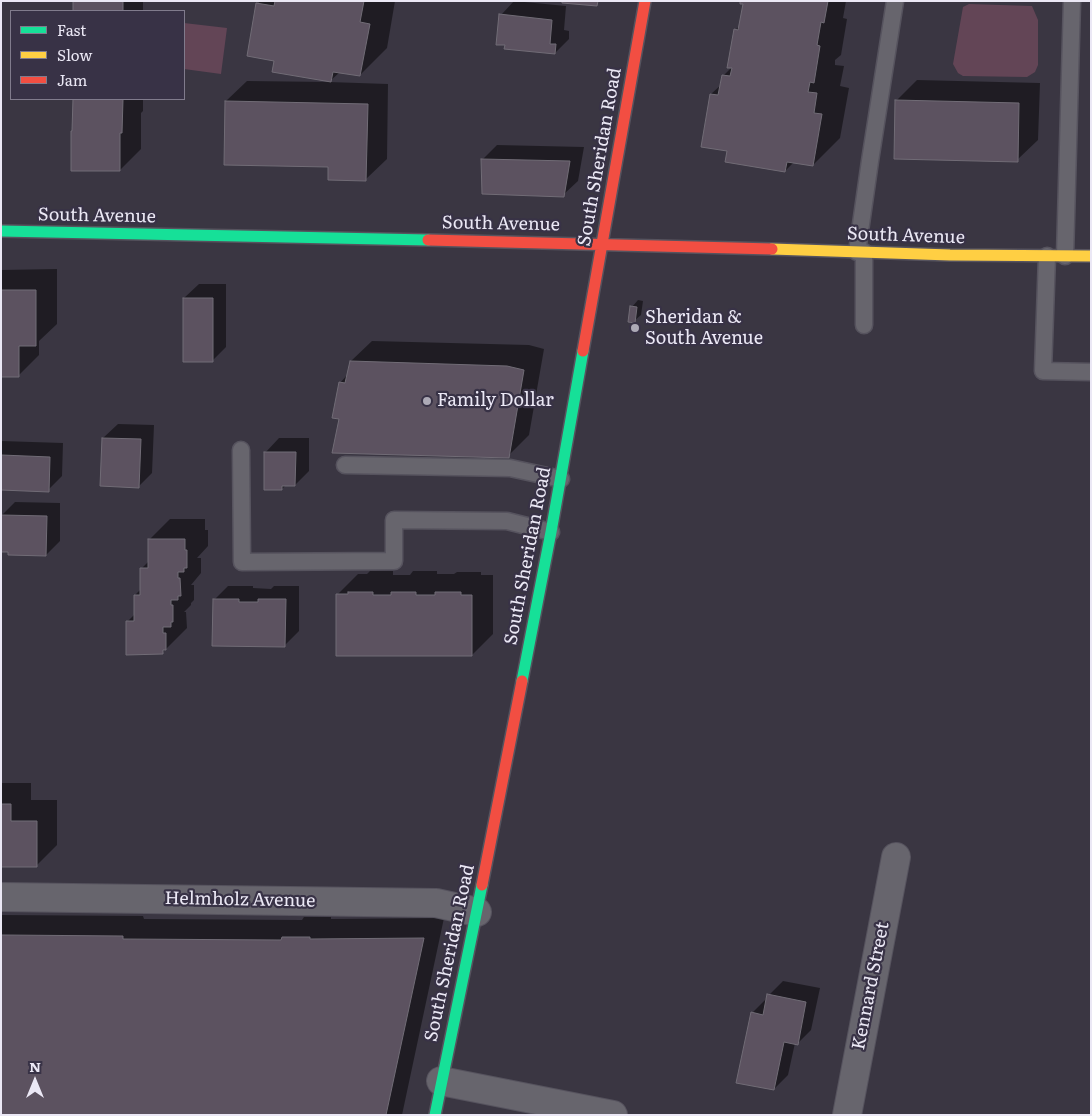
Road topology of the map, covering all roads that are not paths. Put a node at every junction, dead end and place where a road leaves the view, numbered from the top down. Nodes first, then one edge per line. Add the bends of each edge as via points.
1 (645, 1) edge
2 (895, 1) edge
3 (1072, 1) edge
4 (1, 231) edge
5 (602, 244) junction
6 (861, 252) junction
7 (1047, 256) junction
8 (1065, 256) junction
9 (1091, 256) edge
10 (864, 325) dead end
11 (1091, 372) edge
12 (241, 450) dead end
13 (346, 465) dead end
14 (561, 479) junction
15 (551, 532) junction
16 (896, 857) dead end
17 (1, 897) edge
18 (477, 912) junction
19 (441, 1081) junction
20 (435, 1115) edge
21 (613, 1115) edge
22 (847, 1115) edge

1 - 5 main road, South Sheridan Road
2 - 6 lane via 870,161
3 - 8 lane
4 - 5 main road, South Avenue
5 - 6 main road, South Avenue
5 - 14 main road, South Sheridan Road
6 - 7 main road, South Avenue
6 - 10 lane
7 - 8 main road, South Avenue
7 - 11 lane via 1044,371
8 - 9 main road, South Avenue
12 - 15 lane via 242,562 394,561 394,520 507,522
13 - 14 lane via 510,468
14 - 15 main road, South Sheridan Road
15 - 18 main road, South Sheridan Road
16 - 22 street, Kennard Street
17 - 18 street, Helmholz Avenue via 102,890 436,903
18 - 19 main road, South Sheridan Road
19 - 20 main road, South Sheridan Road
19 - 21 street

